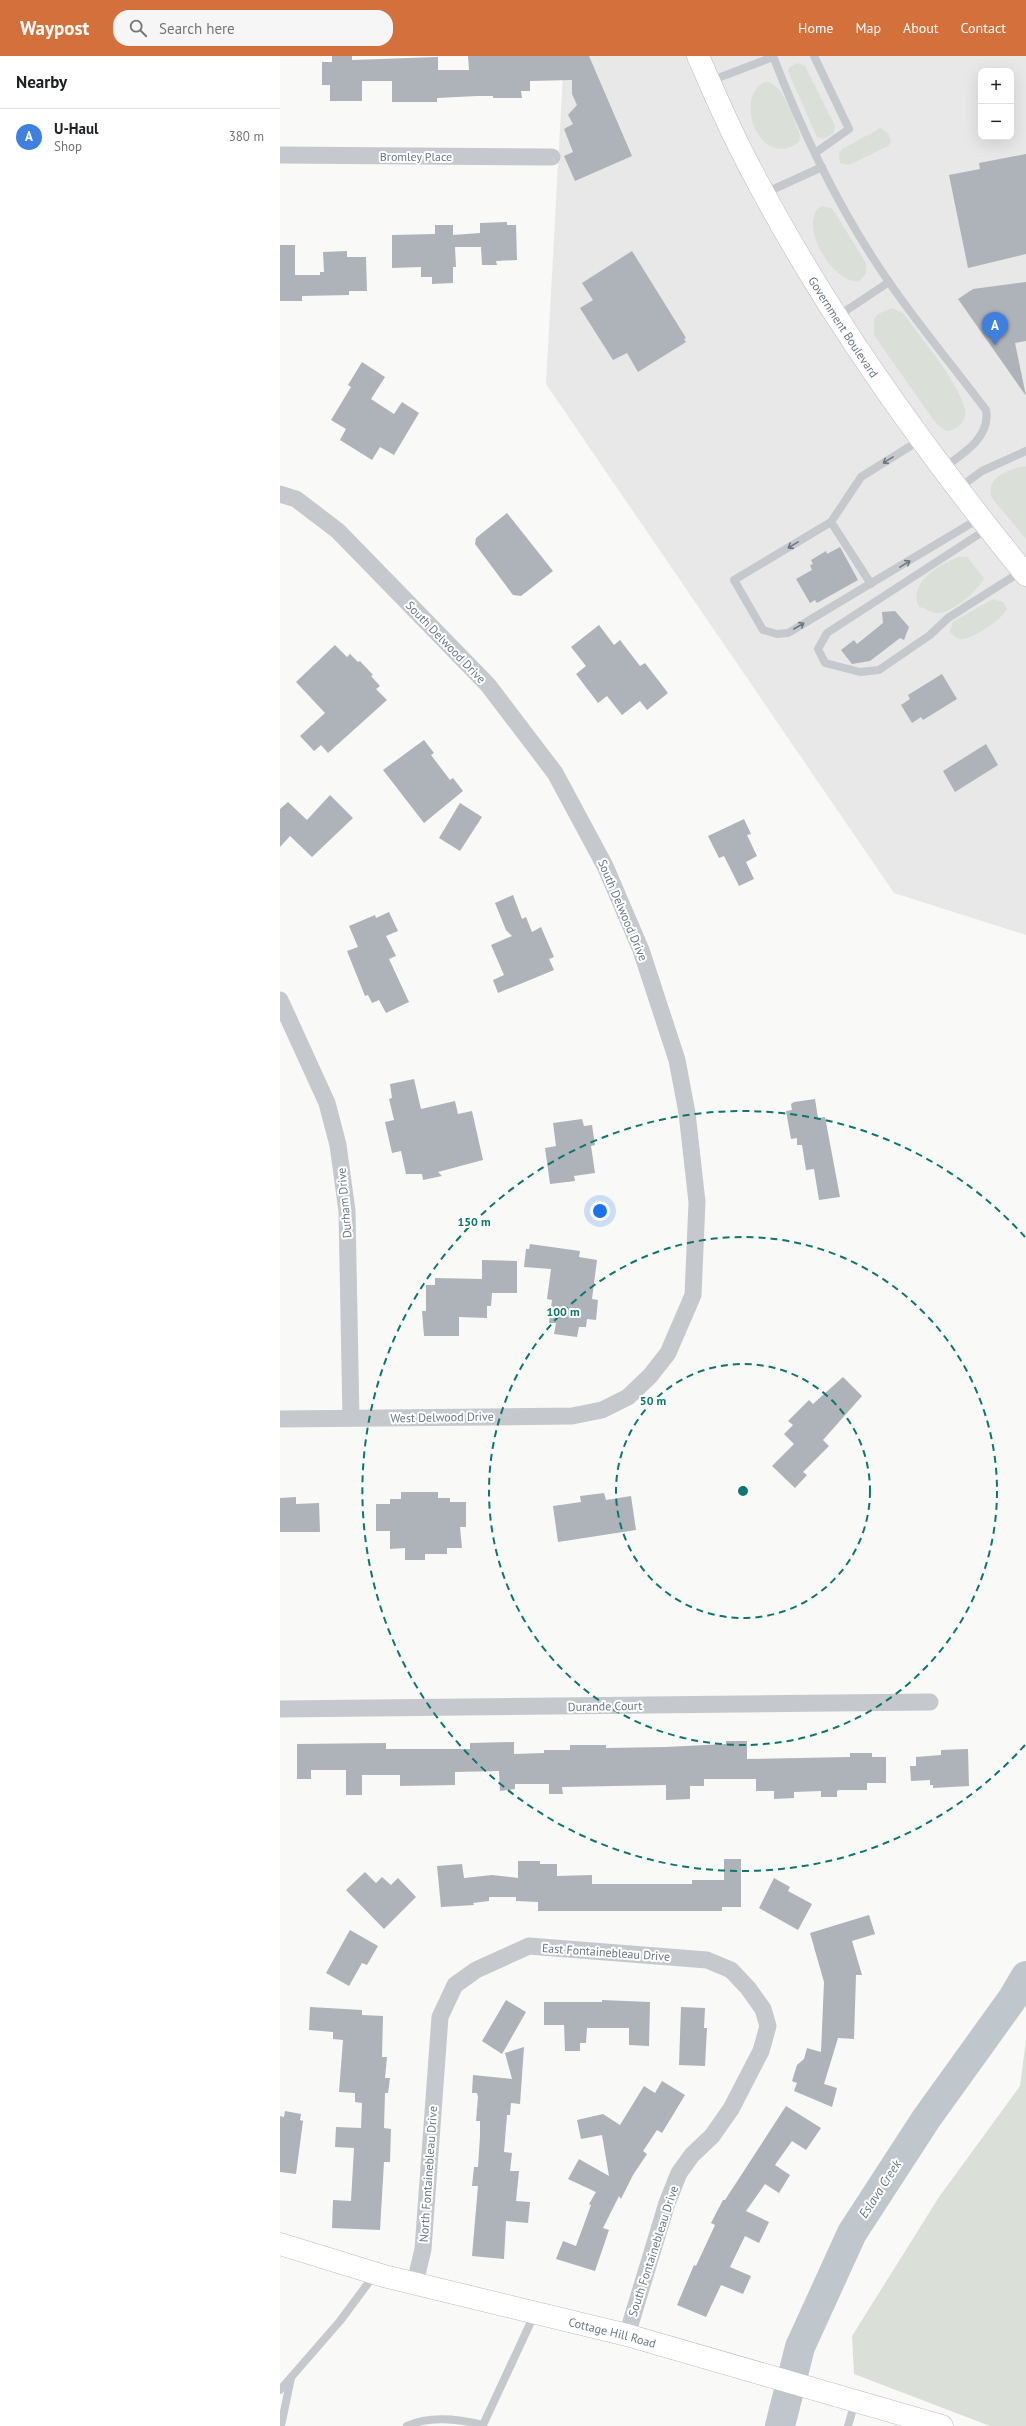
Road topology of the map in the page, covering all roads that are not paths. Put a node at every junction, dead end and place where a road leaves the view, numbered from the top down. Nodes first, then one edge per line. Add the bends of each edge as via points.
1 (698, 56) edge
2 (773, 56) edge
3 (814, 56) edge
4 (710, 81) junction
5 (815, 153) junction
6 (280, 155) edge
7 (552, 157) dead end
8 (822, 167) junction
9 (765, 193) junction
10 (889, 282) junction
11 (837, 317) junction
12 (921, 440) junction
13 (1026, 451) edge
14 (943, 469) junction
15 (958, 489) junction
16 (280, 494) edge
17 (831, 522) junction
18 (984, 523) junction
19 (1024, 573) edge
20 (871, 584) junction
21 (280, 1000) edge
22 (602, 1410) joint
23 (351, 1418) junction
24 (280, 1419) edge
25 (930, 1702) dead end
26 (280, 1709) edge
27 (437, 2064) joint
28 (751, 2071) joint
29 (280, 2244) edge
30 (375, 2273) junction
31 (415, 2283) junction
32 (535, 2312) junction
33 (627, 2335) junction
34 (291, 2377) junction
35 (280, 2390) edge
36 (855, 2400) junction
37 (281, 2426) edge
38 (407, 2426) edge
39 (848, 2426) edge
40 (942, 2426) edge

1 - 4 street, Government Boulevard
2 - 4 lane
2 - 5 lane
3 - 5 lane via 849,129
4 - 9 street, Government Boulevard via 742,152
5 - 8 lane
6 - 7 street, Bromley Place
8 - 9 lane
8 - 10 lane
9 - 11 street, Government Boulevard via 813,280
10 - 11 lane
10 - 14 lane via 986,410 988,417 984,431 968,450
11 - 12 street, Government Boulevard
12 - 14 street, Government Boulevard
12 -> 17 lane via 861,477
13 - 15 lane via 982,471
14 - 15 street, Government Boulevard
15 - 18 street, Government Boulevard
16 - 22 street, South Delwood Drive via 296,499 338,531 488,685 556,773 605,866 645,960 678,1060 687,1113 697,1202 694,1296 668,1353 650,1376 628,1397
17 - 20 lane
17 -> 20 lane via 734,580 763,630 777,634 788,633
18 - 19 street, Government Boulevard
18 - 19 lane via 827,633 818,649 825,663 860,672 879,670 930,635 948,618
20 -> 18 lane
21 - 23 street, Durham Drive via 327,1103 338,1145 348,1211
22 - 23 street, West Delwood Drive via 572,1416
23 - 24 street, West Delwood Drive
25 - 26 street, Durande Court
27 - 28 street, East Fontainebleau Drive via 440,2017 455,1985 476,1970 528,1946 707,1960 731,1970 763,2009 768,2026 761,2051
27 - 31 street, North Fontainebleau Drive via 423,2249
28 - 33 street, South Fontainebleau Drive via 731,2109 712,2136 692,2155 679,2173 667,2203
29 - 30 street, Cottage Hill Road
30 - 31 street, Cottage Hill Road
30 - 34 lane via 340,2321
31 - 32 street, Cottage Hill Road
32 - 33 street, Cottage Hill Road
32 - 38 lane via 483,2426 464,2420 432,2418
33 - 36 street, Cottage Hill Road
34 - 35 lane
34 - 37 lane
36 - 39 lane
36 - 40 street, Cottage Hill Road

